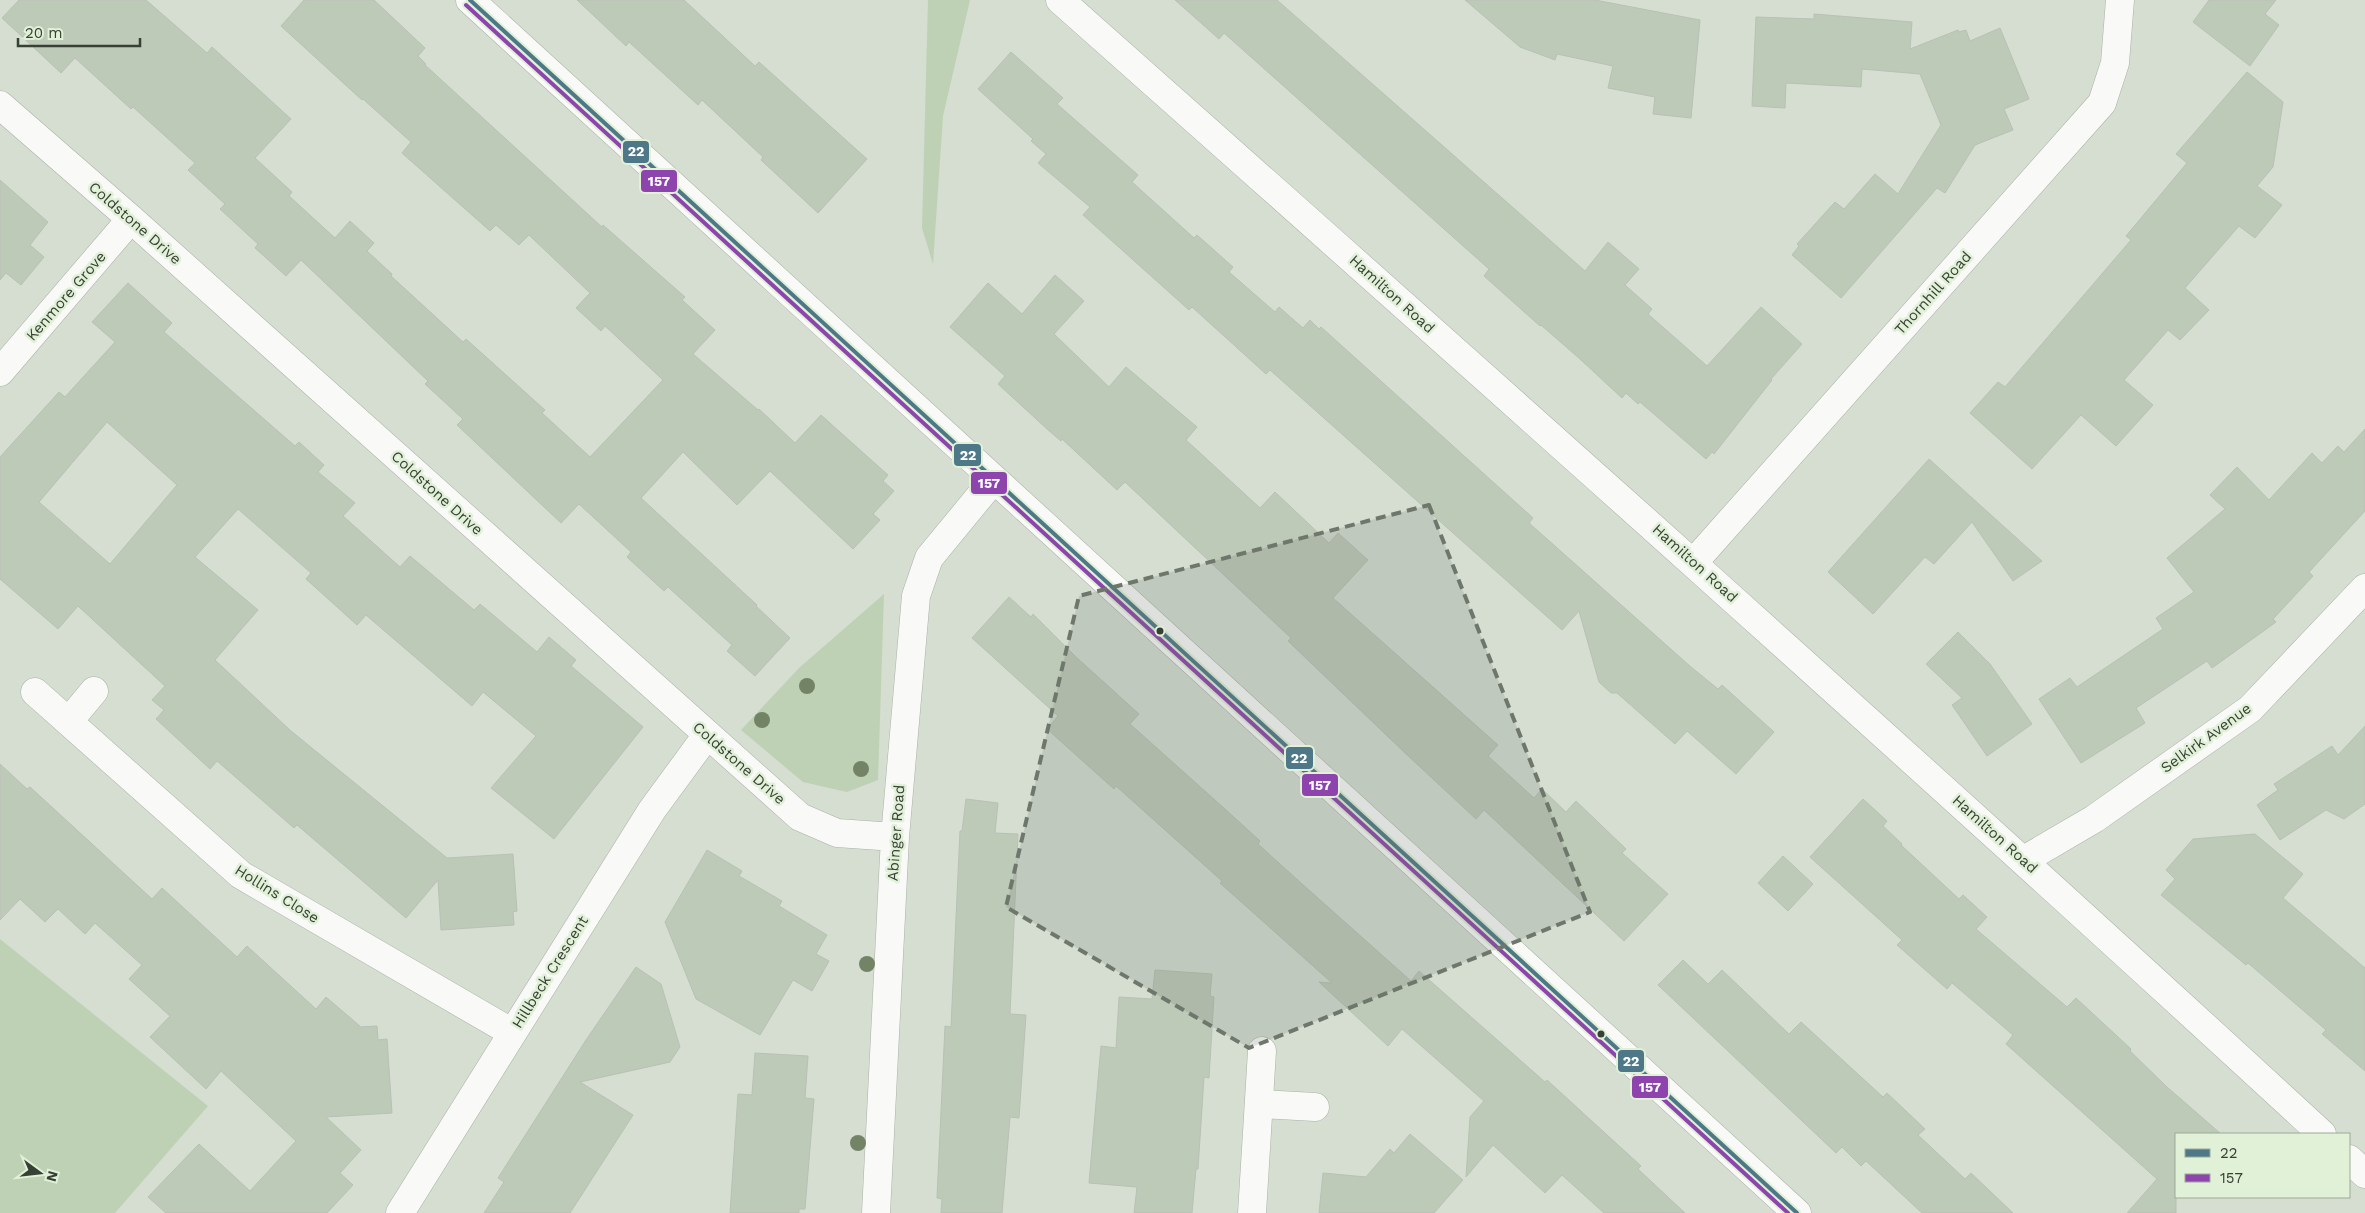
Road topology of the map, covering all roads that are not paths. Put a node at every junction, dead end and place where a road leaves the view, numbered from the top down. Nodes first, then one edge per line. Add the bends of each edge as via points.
1 (470, 0) edge
2 (1060, 0) edge
3 (2120, 0) edge
4 (0, 105) edge
5 (131, 219) junction
6 (0, 372) edge
7 (994, 479) junction
8 (1694, 562) junction
9 (2365, 588) edge
10 (94, 691) dead end
11 (35, 692) dead end
12 (68, 721) junction
13 (707, 735) junction
14 (895, 837) junction
15 (2024, 860) junction
16 (511, 1032) junction
17 (1262, 1051) dead end
18 (1260, 1104) junction
19 (1315, 1107) dead end
20 (2321, 1133) edge
21 (2350, 1160) edge
22 (2365, 1174) edge
23 (400, 1213) edge
24 (876, 1213) edge
25 (1252, 1213) edge
26 (1797, 1213) edge

1 - 7 street
2 - 8 street, Hamilton Road
3 - 8 street, Thornhill Road via 2115,64 2102,103
4 - 5 street, Coldstone Drive
5 - 6 street, Kenmore Grove
5 - 13 street, Coldstone Drive
7 - 14 street, Abinger Road via 942,540 921,576 912,623
7 - 26 street
8 - 15 street, Hamilton Road
9 - 15 street, Selkirk Avenue via 2250,709 2094,819
10 - 12 street
11 - 12 street, Hollins Close
12 - 16 street, Hollins Close via 241,875
13 - 14 street, Coldstone Drive via 806,820 836,832
13 - 16 street, Hillbeck Crescent via 652,810
14 - 24 street, Abinger Road
15 - 20 street, Hamilton Road
16 - 23 street, Hillbeck Crescent
17 - 18 street
18 - 19 street
18 - 25 street
21 - 22 street

